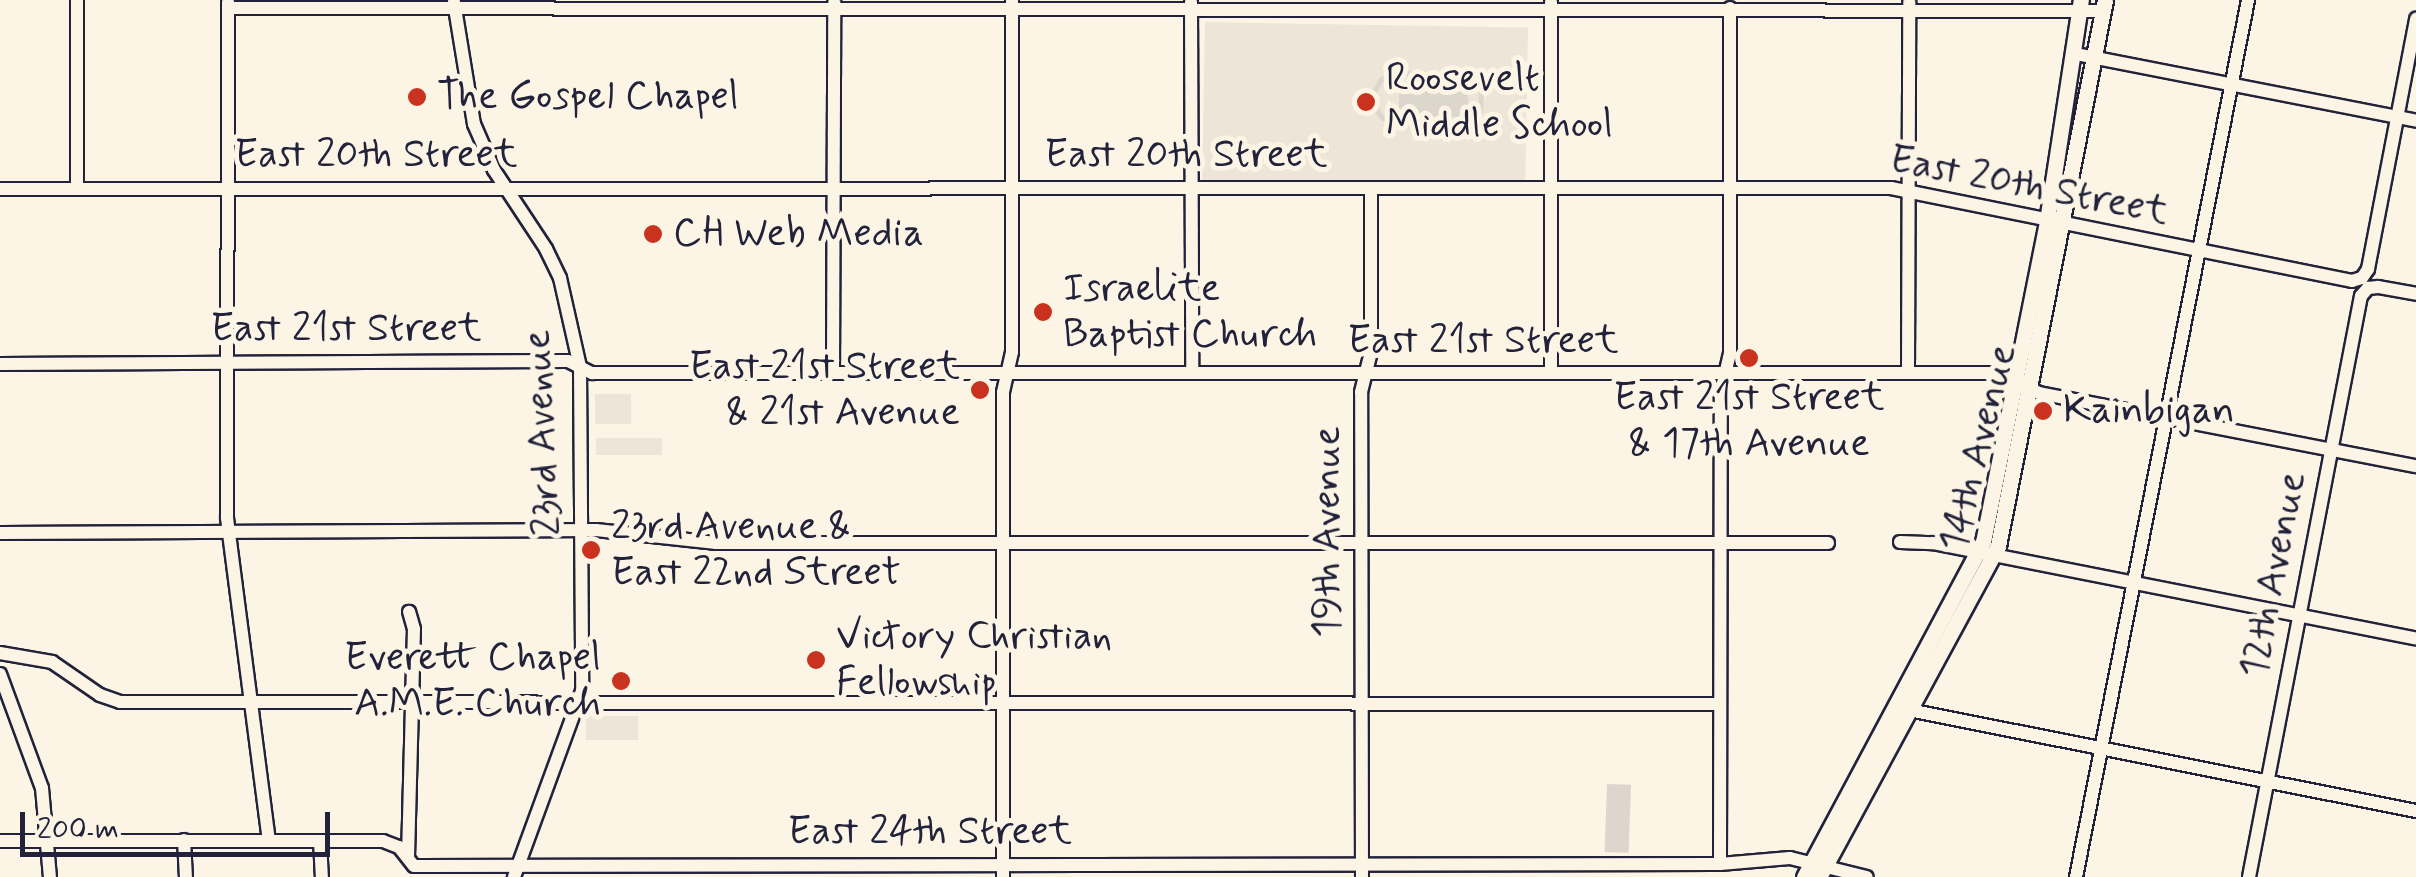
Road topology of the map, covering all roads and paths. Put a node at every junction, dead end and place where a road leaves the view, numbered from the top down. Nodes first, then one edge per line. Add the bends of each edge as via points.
1 (78, 0) edge
2 (2248, 0) edge
3 (228, 4) edge
4 (454, 4) edge
5 (834, 4) edge
6 (1012, 4) edge
7 (1191, 4) edge
8 (1371, 4) edge
9 (1551, 4) edge
10 (1909, 4) edge
11 (2081, 4) edge
12 (2104, 5) edge
13 (1730, 8) junction
14 (2416, 20) edge
15 (2076, 54) junction
16 (2093, 57) junction
17 (2232, 85) junction
18 (2398, 117) junction
19 (2416, 121) edge
20 (832, 186) junction
21 (228, 187) junction
22 (1012, 187) junction
23 (0, 188) edge
24 (77, 188) junction
25 (506, 188) junction
26 (1190, 188) junction
27 (1550, 188) junction
28 (1727, 188) junction
29 (1371, 189) junction
30 (1908, 193) junction
31 (2054, 222) junction
32 (2199, 252) junction
33 (2365, 283) junction
34 (2416, 294) edge
35 (228, 361) junction
36 (0, 364) edge
37 (580, 367) junction
38 (833, 372) junction
39 (1008, 372) junction
40 (1192, 372) junction
41 (1365, 373) junction
42 (1551, 373) junction
43 (1725, 373) junction
44 (1908, 373) junction
45 (2022, 384) junction
46 (2166, 417) junction
47 (2332, 450) junction
48 (2416, 466) edge
49 (582, 531) junction
50 (229, 532) junction
51 (0, 533) edge
52 (1900, 542) dead end
53 (1721, 543) junction
54 (1828, 543) dead end
55 (1003, 544) junction
56 (1360, 544) junction
57 (1986, 555) junction
58 (2132, 584) junction
59 (408, 612) dead end
60 (2298, 616) junction
61 (2416, 638) edge
62 (0, 653) edge
63 (0, 674) edge
64 (254, 704) junction
65 (412, 704) junction
66 (577, 704) junction
67 (1004, 704) junction
68 (1361, 704) junction
69 (1720, 704) junction
70 (1903, 708) junction
71 (2101, 750) junction
72 (2268, 782) junction
73 (2416, 811) edge
74 (50, 840) junction
75 (184, 840) junction
76 (269, 840) junction
77 (0, 841) edge
78 (320, 841) junction
79 (699, 864) junction
80 (1720, 864) junction
81 (1742, 864) junction
82 (412, 866) edge
83 (1362, 870) edge
84 (516, 871) edge
85 (1003, 871) edge
86 (1815, 871) edge
87 (50, 877) edge
88 (186, 877) edge
89 (322, 877) edge
90 (708, 877) edge
91 (1733, 877) edge
92 (1867, 877) edge
93 (2076, 877) edge
94 (2249, 877) edge

1 - 24 street
2 - 17 street
3 - 4 street
3 - 21 street
4 - 5 street
4 - 25 street, 23rd Avenue via 474,124
5 - 6 street
5 - 20 street
6 - 7 street
6 - 22 street
7 - 8 street
7 - 26 street
8 - 9 street
9 - 13 street
9 - 27 street
10 - 11 street
10 - 13 street
10 - 30 street
11 - 12 street
11 - 15 main road, 14th Avenue
12 - 16 main road, 14th Avenue
13 - 28 street
14 - 18 street, 12th Avenue
15 - 16 street
15 - 31 main road, 14th Avenue
16 - 17 street
16 - 31 main road, 14th Avenue
17 - 18 street
17 - 32 street
18 - 19 street
18 - 33 street, 12th Avenue
20 - 22 street, East 20th Street
20 - 25 street, East 20th Street
20 - 38 street
21 - 24 street, East 20th Street
21 - 25 street, East 20th Street
21 - 35 street
22 - 26 street, East 20th Street
22 - 39 street
23 - 24 street, East 20th Street
25 - 37 street, 23rd Avenue via 560,278
26 - 29 street, East 20th Street
26 - 40 street
27 - 28 street, East 20th Street
27 - 29 street, East 20th Street
27 - 42 street
28 - 30 street, East 20th Street
28 - 43 street
29 - 41 street, 19th Avenue
30 - 31 street, East 20th Street
30 - 44 street
31 - 32 street, East 20th Street
31 - 45 main road, 14th Avenue
32 - 33 street, East 20th Street
32 - 46 street
33 - 34 street, East 20th Street
33 - 47 street, 12th Avenue
35 - 36 street, East 21st Street
35 - 37 street, East 21st Street via 568,361
35 - 50 street
37 - 38 street, East 21st Street
37 - 49 street, 23rd Avenue
38 - 39 street, East 21st Street
39 - 40 street, East 21st Street
39 - 55 street
40 - 41 street, East 21st Street
41 - 42 street, East 21st Street
41 - 56 street, 19th Avenue
42 - 43 street, East 21st Street
43 - 44 street, East 21st Street
43 - 53 street
44 - 45 street, East 21st Street via 2000,372
45 - 46 street, East 21st Street
45 - 57 main road, 14th Avenue
46 - 47 street, East 21st Street
46 - 58 street
47 - 48 street, East 21st Street
47 - 60 street, 12th Avenue
49 - 50 street
49 - 55 street via 689,543
49 - 66 street, 23rd Avenue
50 - 51 street
50 - 64 street
52 - 57 street
53 - 54 street
53 - 56 street
53 - 69 street
55 - 56 street
55 - 67 street
56 - 68 street, 19th Avenue
57 - 58 street
57 - 70 main road, 14th Avenue
58 - 60 street
58 - 71 street
59 - 65 street via 414,629
60 - 61 street
60 - 72 street, 12th Avenue
62 - 64 street via 52,662 120,702
63 - 74 street via 42,788
64 - 65 street
64 - 76 street
65 - 66 street
65 - 82 street
66 - 67 street
66 - 84 street, 23rd Avenue
67 - 68 street
67 - 85 street
68 - 69 street
68 - 83 street, 19th Avenue
69 - 80 street
70 - 71 street
70 - 86 main road, 14th Avenue
71 - 72 street
71 - 93 street
72 - 73 street
72 - 94 street, 12th Avenue
74 - 75 street, East 24th Street
74 - 77 street, East 24th Street
74 - 87 street
75 - 76 street, East 24th Street
75 - 88 street
76 - 78 street, East 24th Street
78 - 82 street, East 24th Street via 382,841 400,847
78 - 89 street
79 - 84 street, East 24th Street
79 - 85 street, East 24th Street
79 - 90 street
80 - 81 street, East 24th Street
80 - 83 street, East 24th Street
81 - 86 street, East 24th Street via 1790,858
81 - 91 street
82 - 84 street, East 24th Street
83 - 85 street, East 24th Street
86 - 92 street, East 24th Street

